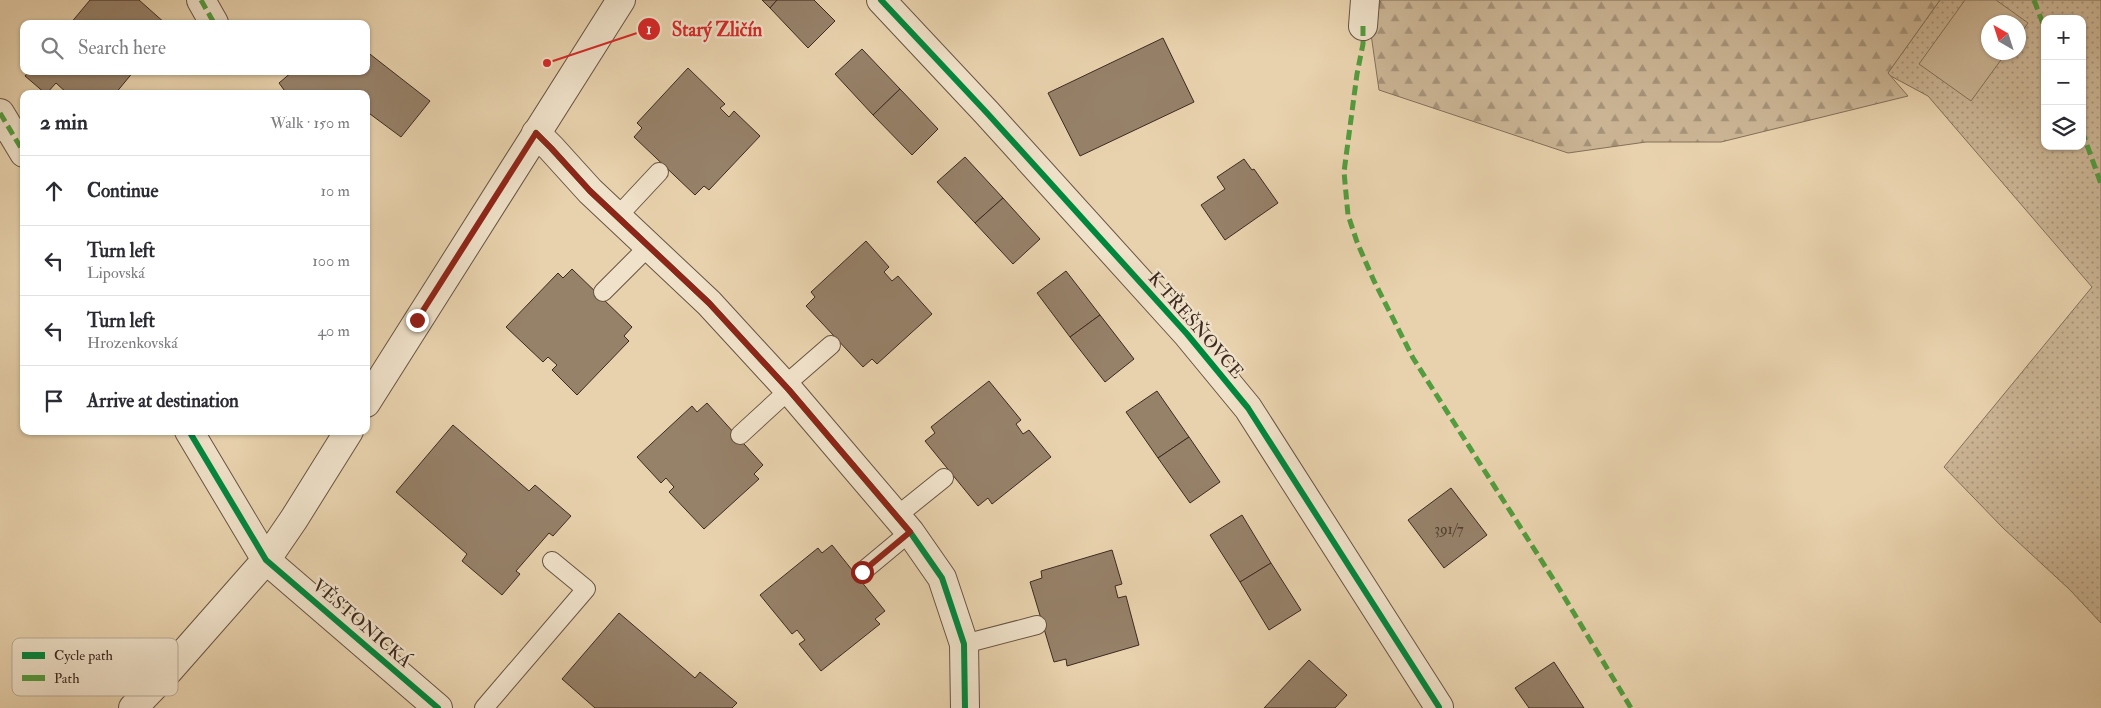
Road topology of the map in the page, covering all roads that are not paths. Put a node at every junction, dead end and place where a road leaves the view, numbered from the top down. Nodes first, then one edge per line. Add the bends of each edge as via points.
1 (621, 0) edge
2 (881, 0) edge
3 (0, 113) edge
4 (536, 133) junction
5 (20, 146) edge
6 (660, 172) dead end
7 (617, 216) junction
8 (649, 246) junction
9 (603, 292) dead end
10 (831, 345) dead end
11 (787, 387) junction
12 (370, 396) edge
13 (191, 435) edge
14 (346, 435) edge
15 (740, 435) dead end
16 (944, 478) dead end
17 (904, 524) junction
18 (266, 560) junction
19 (552, 561) dead end
20 (862, 572) dead end
21 (1037, 625) dead end
22 (964, 644) junction
23 (178, 660) edge
24 (145, 696) edge
25 (134, 708) edge
26 (438, 708) edge
27 (484, 708) edge
28 (965, 708) edge
29 (1439, 708) edge

1 - 4 street
2 - 29 street, K TŘEŠŇOVCE via 1174,319 1248,408
3 - 5 street
4 - 7 street
4 - 12 street
6 - 7 lane
7 - 8 street
8 - 9 lane
8 - 11 street via 709,303
10 - 11 lane
11 - 15 lane
11 - 17 street
13 - 18 street, VĚSTONICKÁ
14 - 18 street
16 - 17 lane
17 - 20 lane
17 - 22 street via 942,578
18 - 23 street
18 - 26 street, VĚSTONICKÁ
19 - 27 lane via 586,589
21 - 22 lane
22 - 28 street
24 - 25 street

